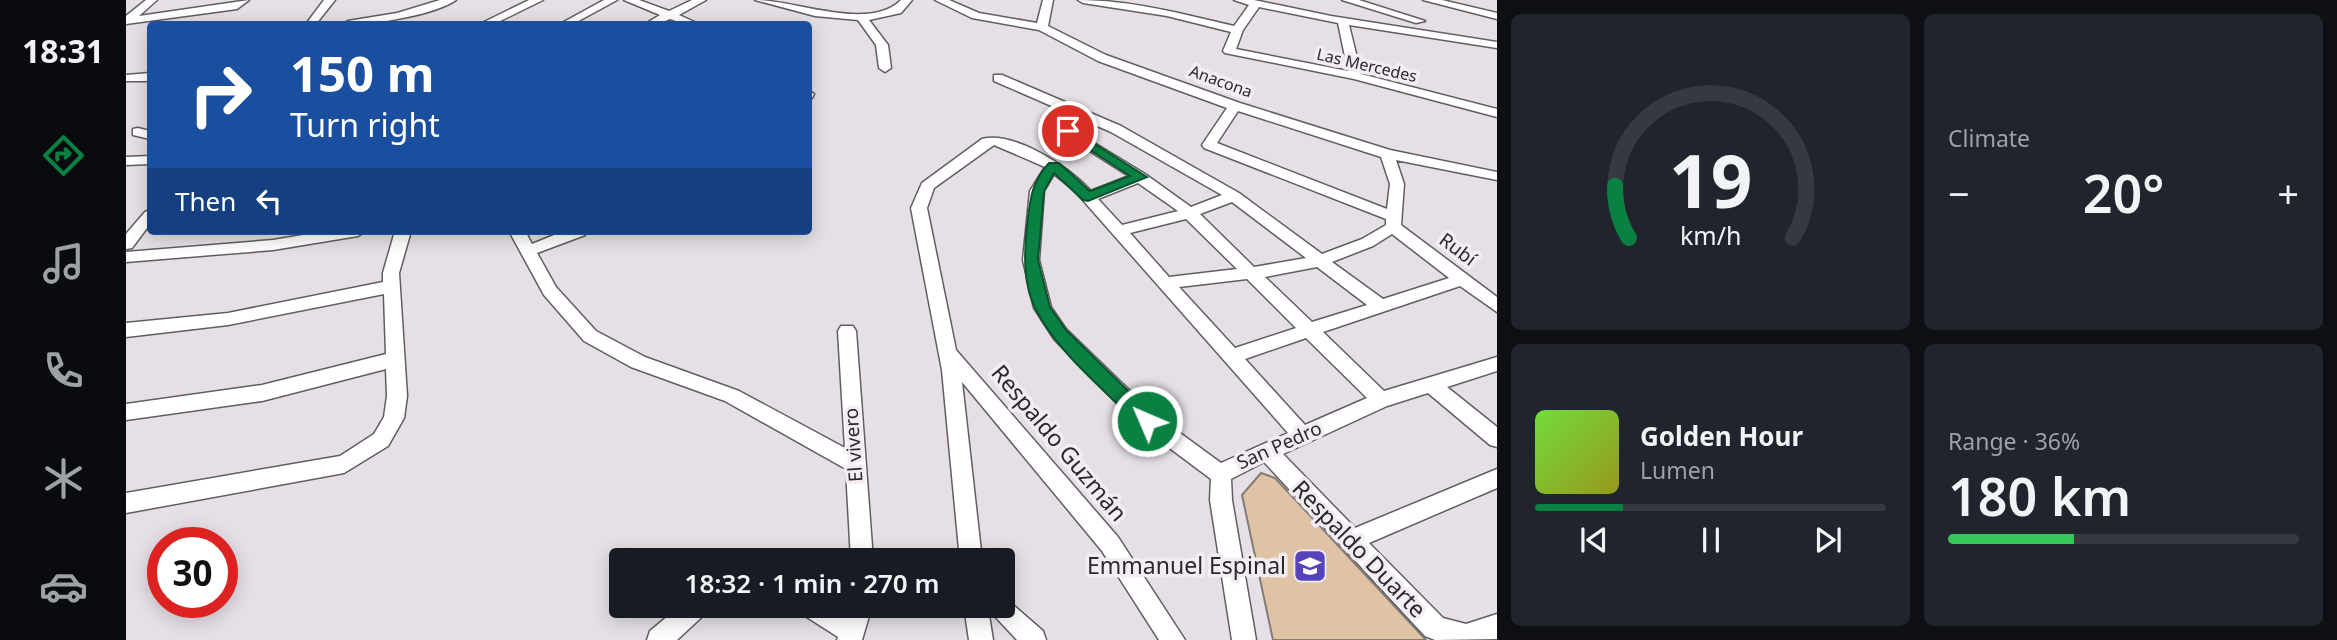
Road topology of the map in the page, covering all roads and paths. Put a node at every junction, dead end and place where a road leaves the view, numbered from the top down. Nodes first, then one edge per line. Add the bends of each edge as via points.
1 (152, 0) edge
2 (244, 0) edge
3 (330, 0) edge
4 (397, 0) edge
5 (451, 0) edge
6 (538, 0) edge
7 (612, 0) edge
8 (629, 0) edge
9 (701, 0) edge
10 (842, 0) edge
11 (907, 0) edge
12 (940, 0) edge
13 (1048, 0) edge
14 (1083, 0) edge
15 (1239, 0) edge
16 (1338, 0) edge
17 (1347, 0) edge
18 (1428, 0) edge
19 (767, 1) edge
20 (1255, 5) junction
21 (1447, 10) edge
22 (671, 14) junction
23 (830, 15) junction
24 (860, 16) junction
25 (1497, 16) edge
26 (401, 20) edge
27 (1337, 20) junction
28 (313, 21) edge
29 (492, 21) edge
30 (572, 21) edge
31 (656, 21) edge
32 (687, 21) edge
33 (1420, 21) dead end
34 (127, 22) edge
35 (1042, 27) junction
36 (1237, 30) junction
37 (1456, 39) junction
38 (1497, 45) edge
39 (885, 68) dead end
40 (1356, 76) junction
41 (147, 77) edge
42 (127, 78) edge
43 (998, 78) dead end
44 (1235, 106) junction
45 (1497, 113) edge
46 (1068, 131) dead end
47 (1387, 154) junction
48 (147, 160) edge
49 (126, 161) edge
50 (1054, 166) junction
51 (1497, 176) edge
52 (1140, 177) junction
53 (1234, 196) junction
54 (1088, 197) junction
55 (1189, 213) junction
56 (147, 219) edge
57 (1393, 222) junction
58 (1119, 232) junction
59 (335, 235) edge
60 (402, 235) edge
61 (519, 235) edge
62 (569, 235) edge
63 (126, 244) edge
64 (528, 251) junction
65 (126, 257) edge
66 (1322, 260) junction
67 (1253, 275) junction
68 (1463, 279) junction
69 (1164, 283) junction
70 (392, 286) junction
71 (1380, 306) junction
72 (1497, 306) edge
73 (126, 330) edge
74 (847, 331) dead end
75 (1312, 331) junction
76 (948, 353) junction
77 (1230, 357) junction
78 (396, 359) junction
79 (1497, 364) edge
80 (1431, 384) junction
81 (1381, 400) junction
82 (126, 412) edge
83 (1302, 435) junction
84 (1497, 439) edge
85 (1267, 451) junction
86 (854, 463) junction
87 (1222, 475) junction
88 (1497, 478) edge
89 (126, 503) edge
90 (1351, 540) junction
91 (861, 548) edge
92 (970, 548) edge
93 (684, 618) edge
94 (826, 618) edge
95 (856, 618) edge
96 (978, 618) edge
97 (1011, 618) edge
98 (1497, 626) edge
99 (851, 636) edge
100 (659, 640) edge
101 (981, 640) edge
102 (1034, 640) edge
103 (1173, 640) edge
104 (1244, 640) edge

1 - 34 street
2 - 34 street via 237,6
3 - 28 street
4 - 26 street
5 - 26 street
6 - 29 street
7 - 30 street
8 - 22 street
9 - 22 street
10 - 23 street
11 - 24 street via 892,11
12 - 35 street, Anacona via 976,16
13 - 35 street
14 - 36 street
15 - 20 street
16 - 27 street
17 - 33 street
18 - 21 street
19 - 23 street
20 - 27 street
20 - 36 street
21 - 25 street
21 - 37 street
22 - 31 street
22 - 32 street
23 - 24 street
24 - 39 street via 882,45
27 - 37 street
27 - 40 street
35 - 44 street, Anacona via 1102,58
36 - 40 street, Las Mercedes via 1229,51
37 - 38 street
40 - 45 street, Las Mercedes
41 - 42 street
43 - 53 street via 1116,129
44 - 47 street, Anacona
44 - 57 street, Rubí via 1209,145
46 - 52 street
47 - 51 street, Anacona
47 - 57 street via 1397,184
48 - 49 street
50 - 54 street
50 - 76 street via 1002,142 987,142 927,186 919,208
50 - 87 street via 1037,191 1031,260 1043,308 1060,334 1147,421
52 - 54 street
52 - 55 street
53 - 55 street
53 - 66 street
54 - 58 street
55 - 58 street
55 - 67 street
56 - 63 street
57 - 66 street via 1373,241
57 - 68 street, Rubí
58 - 69 street
59 - 65 street via 273,246
60 - 70 street
61 - 64 street
62 - 64 street
64 - 86 street via 550,291 590,336 638,362 732,396
66 - 67 street
66 - 71 street
67 - 69 street
67 - 75 street
68 - 71 street
68 - 72 street, Rubí
69 - 77 street
70 - 73 street via 228,319
70 - 78 street
71 - 75 street
74 - 86 street, El vivero
75 - 77 street
75 - 81 street
76 - 92 street
76 - 103 street, Respaldo Guzmán via 1111,544
77 - 83 street
78 - 82 street via 262,393
78 - 89 street via 394,418 381,440 344,464
79 - 80 street, San Pedro
80 - 81 street, San Pedro
80 - 84 street
81 - 83 street, San Pedro
83 - 85 street, San Pedro
85 - 87 street, San Pedro
85 - 90 street, Respaldo Duarte
86 - 91 street, El vivero
87 - 104 street, San Pedro via 1221,500
88 - 90 street
90 - 98 street, Respaldo Duarte via 1434,627 1455,638 1474,638
93 - 100 street
94 - 99 street
95 - 99 street
96 - 101 street
97 - 102 street

